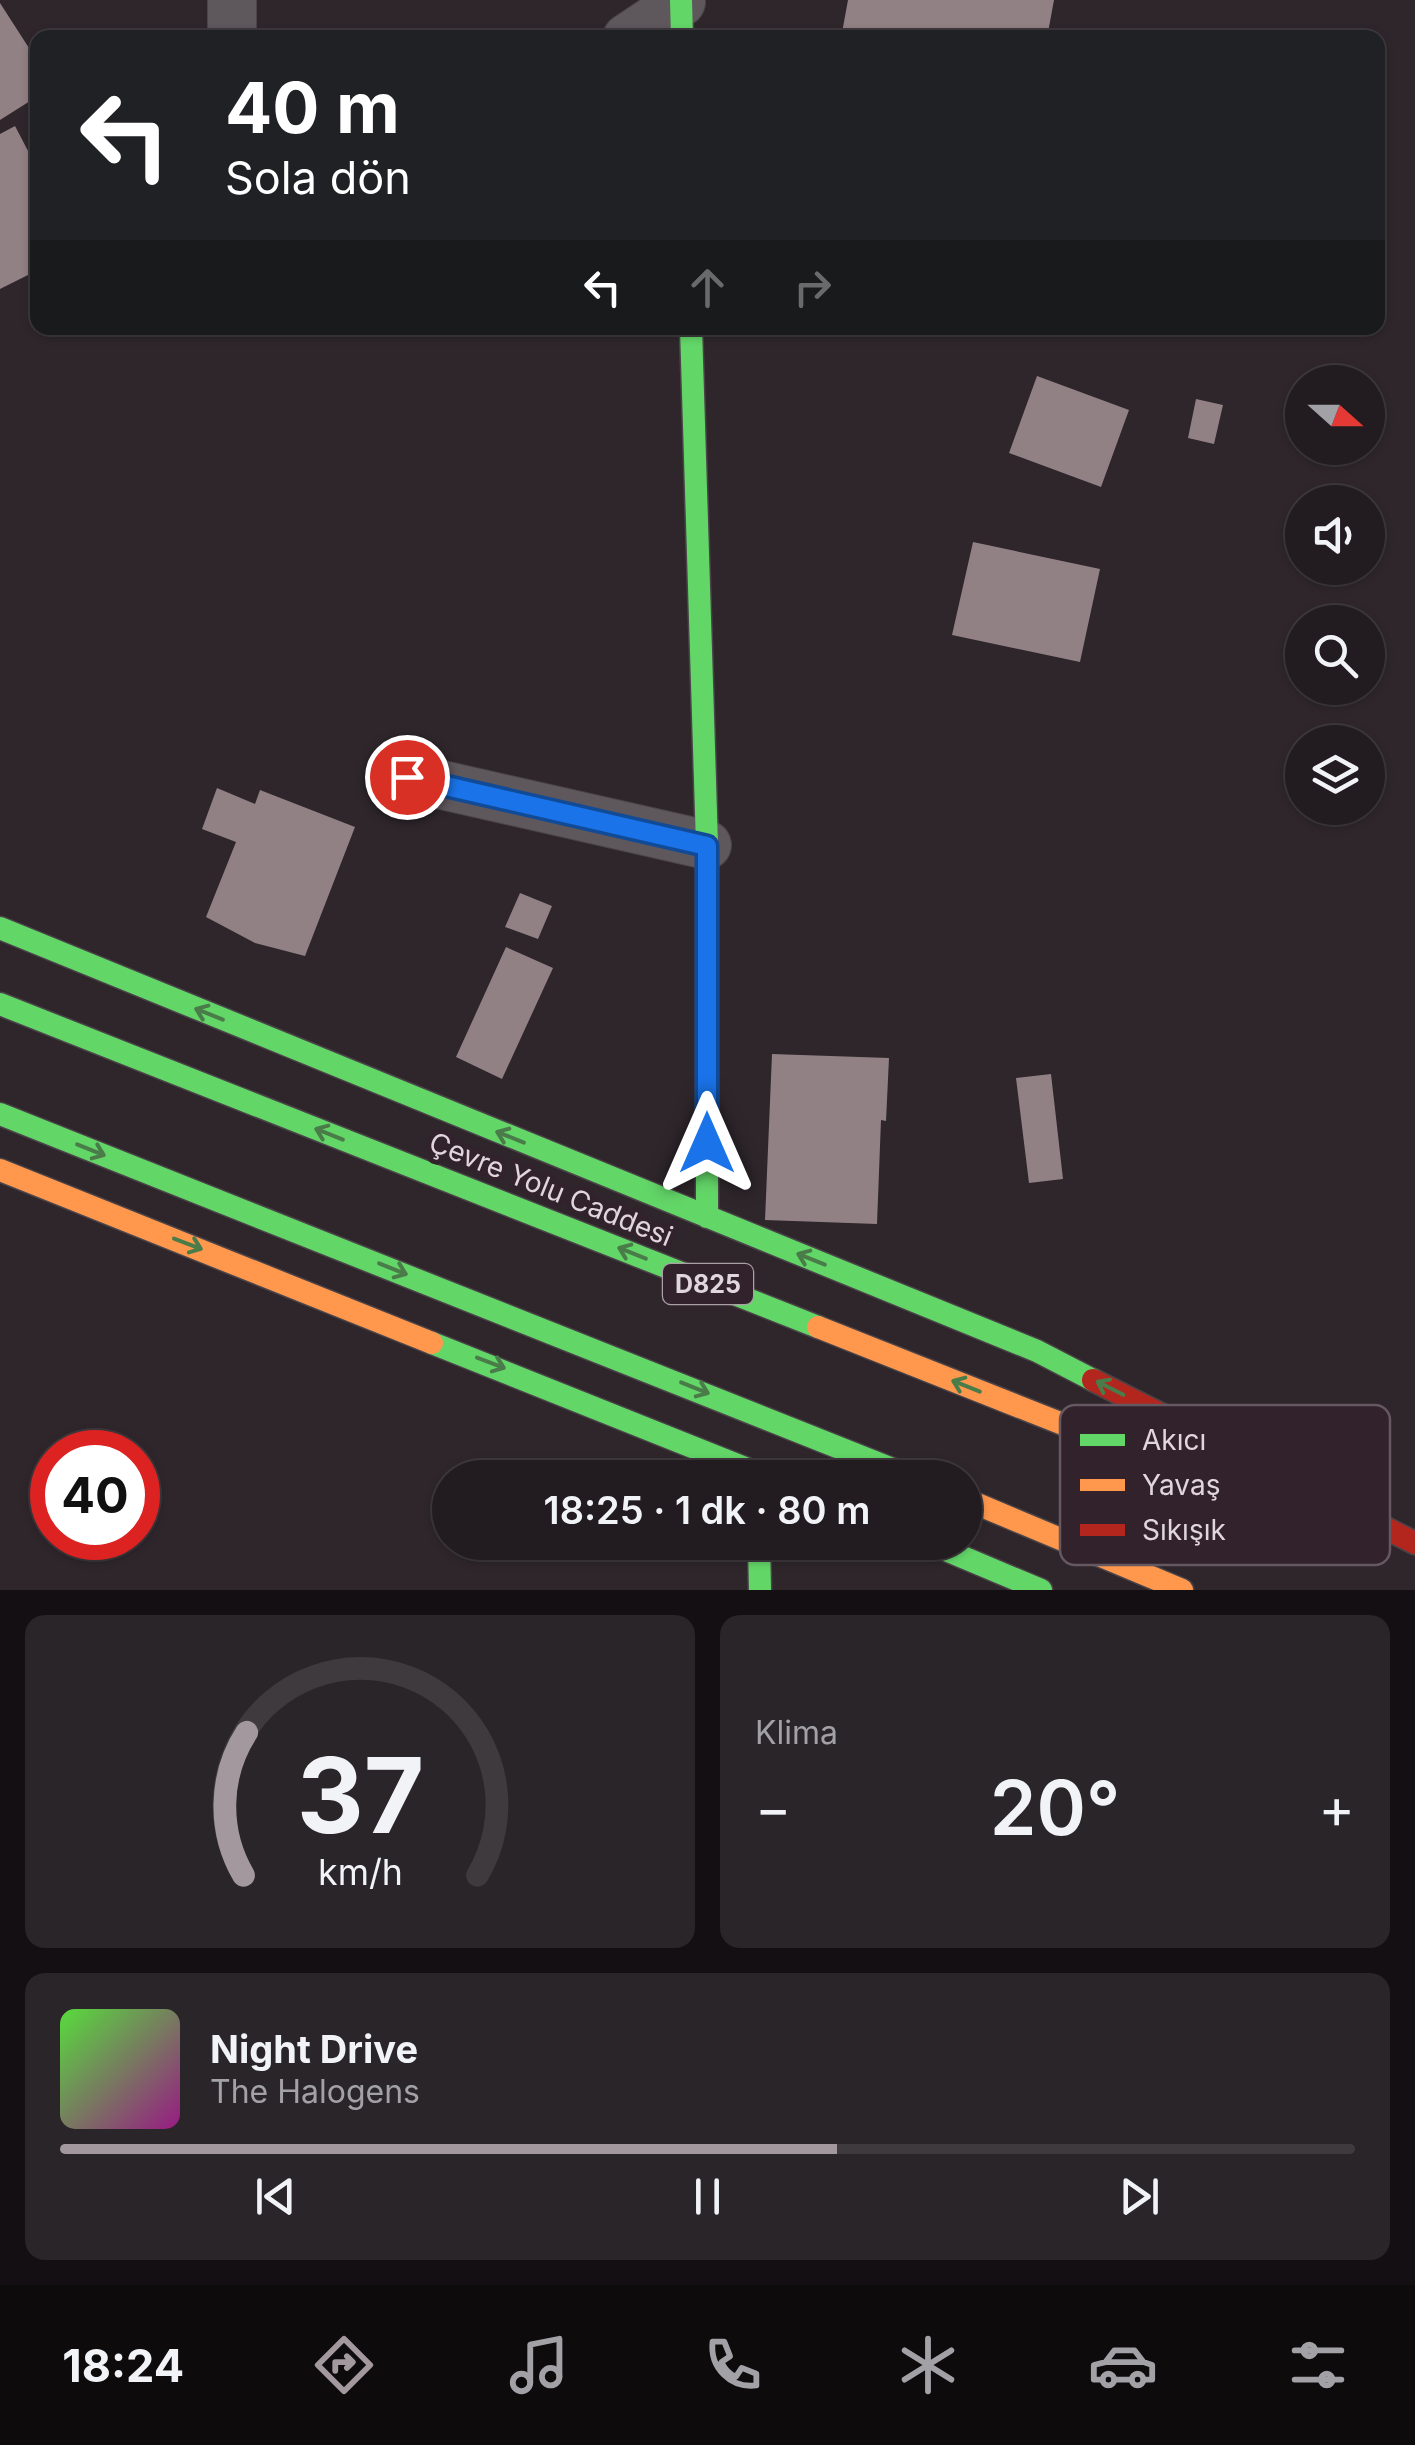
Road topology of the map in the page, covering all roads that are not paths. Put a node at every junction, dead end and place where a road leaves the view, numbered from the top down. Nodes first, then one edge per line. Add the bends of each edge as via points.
1 (232, 0) edge
2 (681, 13) edge
3 (232, 30) edge
4 (644, 30) edge
5 (691, 335) edge
6 (407, 777) dead end
7 (707, 846) junction
8 (0, 928) edge
9 (0, 1004) edge
10 (0, 1114) edge
11 (0, 1170) edge
12 (706, 1217) junction
13 (1143, 1405) edge
14 (1060, 1423) edge
15 (722, 1460) edge
16 (870, 1460) edge
17 (982, 1506) edge
18 (1390, 1530) edge
19 (1060, 1539) edge
20 (1415, 1543) edge
21 (1390, 1554) edge
22 (759, 1560) edge
23 (970, 1560) edge
24 (1415, 1564) edge
25 (1122, 1565) edge
26 (760, 1590) edge
27 (1041, 1590) edge
28 (1182, 1590) edge

1 - 3 street
2 - 4 street
5 - 7 main road
6 - 7 street
7 - 12 main road
12 -> 8 main road
14 -> 9 main road, Çevre Yolu Caddesi / D825
10 -> 16 main road
11 -> 15 main road
13 -> 12 main road via 1037,1351
17 - 19 main road
20 -> 18 main road
21 - 24 main road
22 - 26 main road
23 - 27 main road
25 - 28 main road

